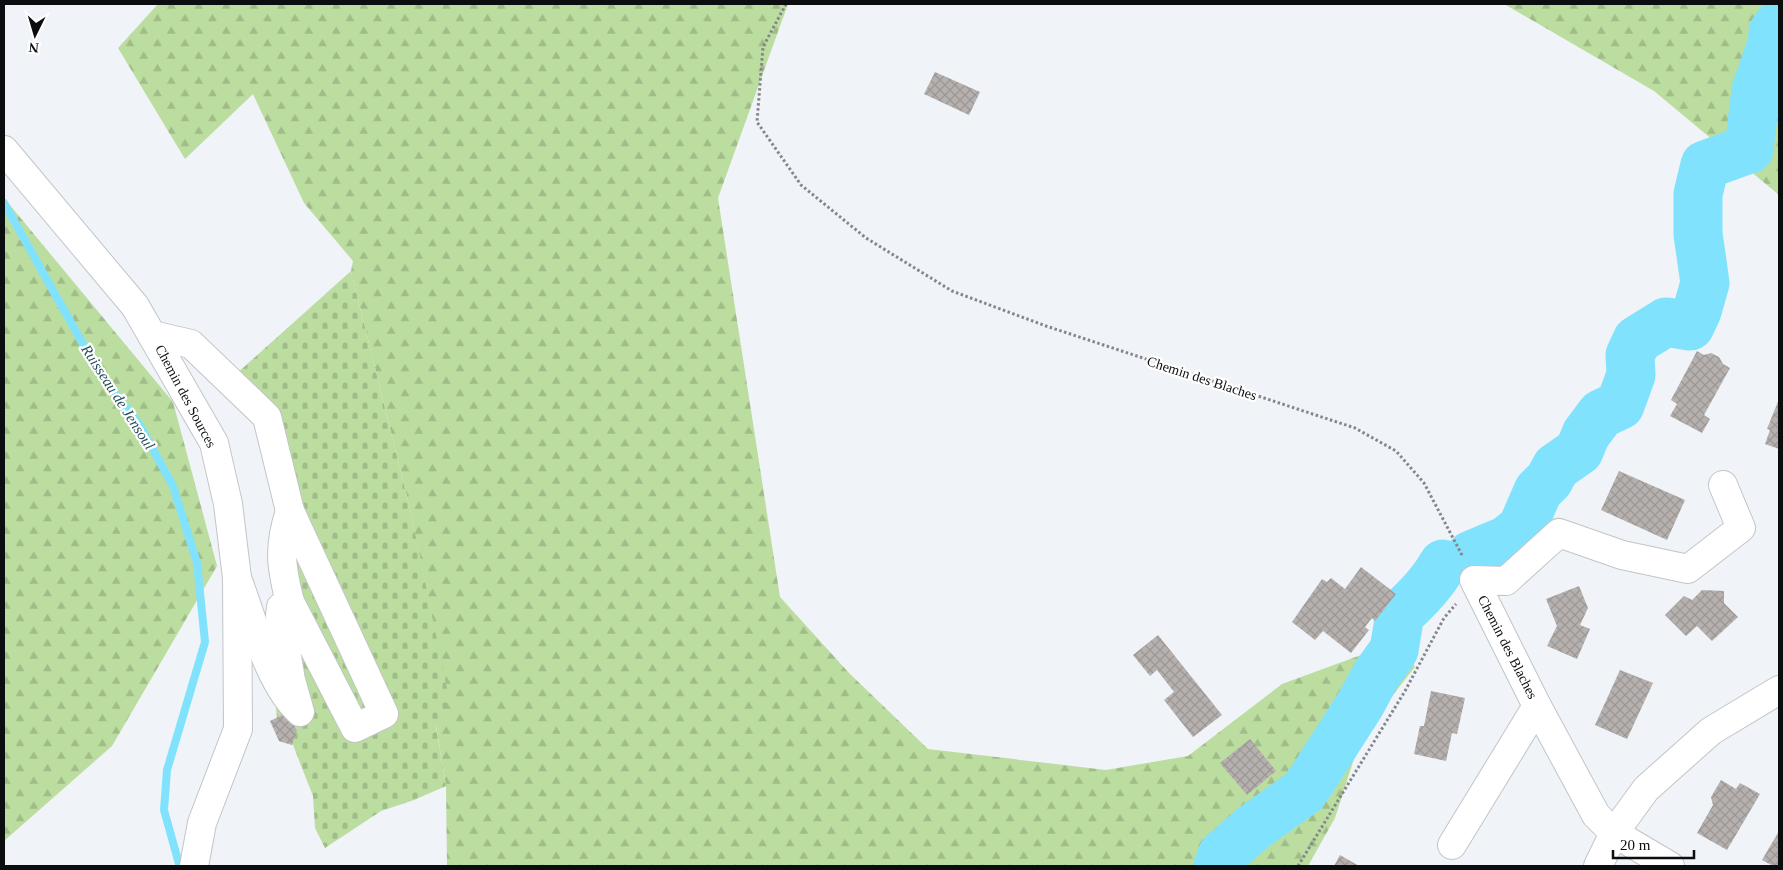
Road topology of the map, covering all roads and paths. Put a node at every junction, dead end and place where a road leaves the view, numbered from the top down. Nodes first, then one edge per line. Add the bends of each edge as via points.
1 (786, 4) edge
2 (4, 150) edge
3 (152, 335) junction
4 (1723, 485) dead end
5 (290, 511) junction
6 (237, 578) junction
7 (1474, 580) junction
8 (290, 602) junction
9 (1779, 690) edge
10 (1537, 706) junction
11 (1614, 832) junction
12 (1452, 846) dead end
13 (194, 866) edge
14 (1298, 866) edge
15 (1598, 866) edge
16 (1670, 866) edge

1 - 7 path, Chemin des Blaches via 763,47 757,122 801,185 866,238 952,291 1046,326 1355,428 1396,451 1424,483
2 - 3 street, Chemin des Sources via 135,306
3 - 5 street via 191,344 267,417
3 - 6 street, Chemin des Sources via 214,443 228,504
4 - 7 street via 1741,528 1688,569 1622,555 1559,533 1506,581
5 - 8 street via 283,531 281,567
5 - 8 street via 384,714 355,728
6 - 8 street via 275,678 287,701 300,712 280,616 281,607
6 - 13 street, Chemin des Sources via 238,729 202,823
7 - 10 street, Chemin des Blaches
7 - 14 path via 1444,618 1405,690
9 - 11 street via 1710,731 1646,789
10 - 11 street, Chemin des Blaches via 1596,815
10 - 12 street
11 - 15 street
11 - 16 street, Chemin des Blaches

